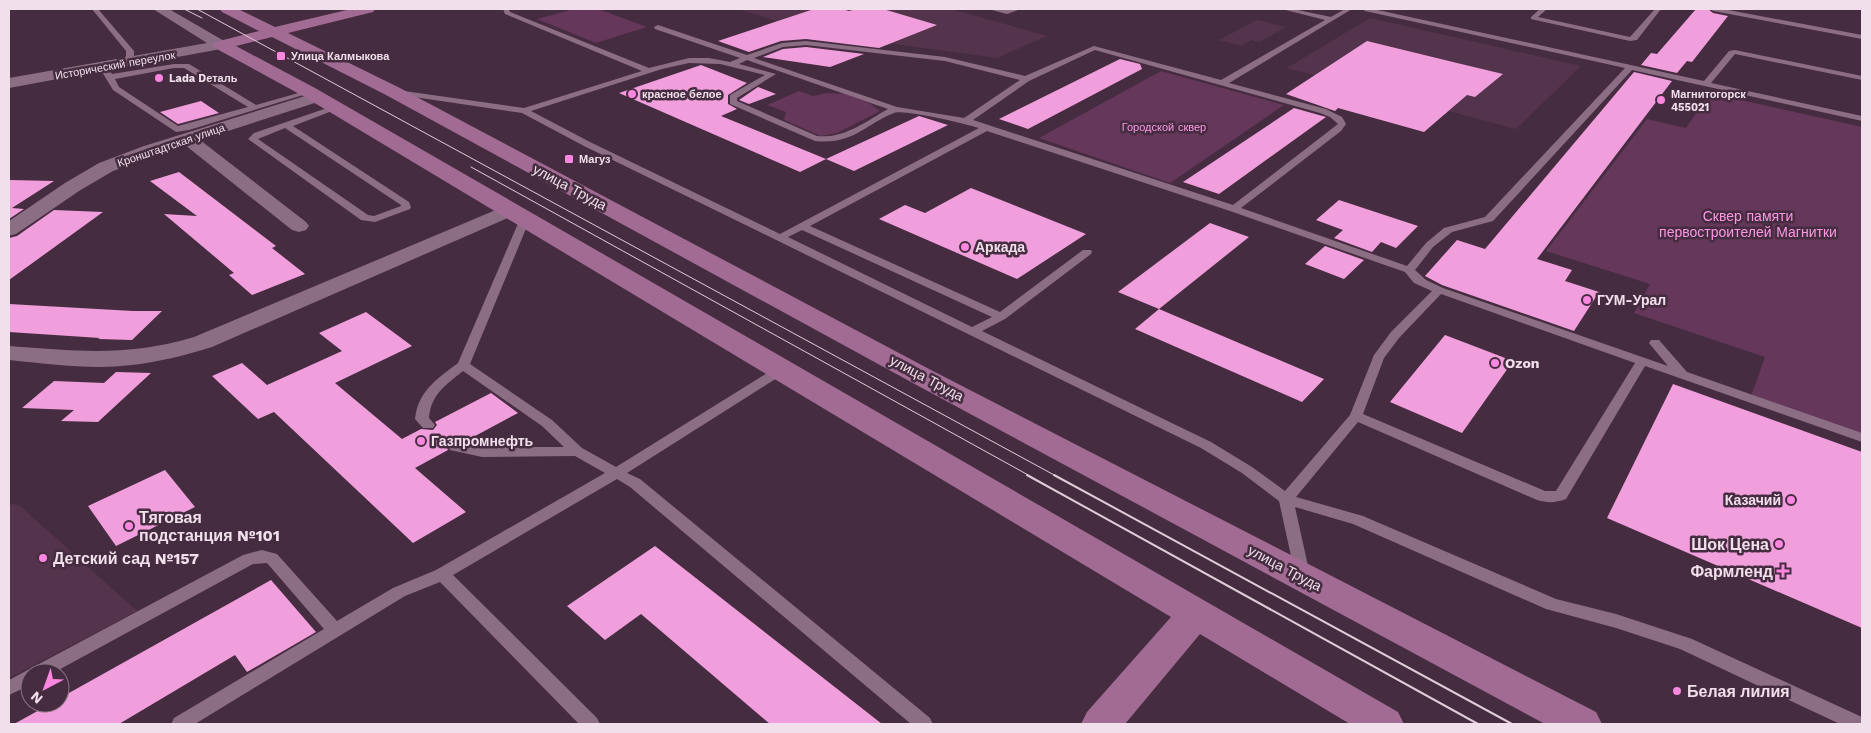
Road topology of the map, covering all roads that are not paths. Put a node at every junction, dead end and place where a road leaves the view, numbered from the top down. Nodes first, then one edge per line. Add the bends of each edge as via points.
1 (95, 9) edge
2 (160, 9) edge
3 (227, 9) edge
4 (368, 9) edge
5 (506, 9) edge
6 (991, 9) edge
7 (1018, 9) edge
8 (1284, 9) edge
9 (1349, 9) edge
10 (1365, 9) edge
11 (1544, 9) edge
12 (1658, 9) edge
13 (1713, 9) edge
14 (1331, 19) junction
15 (658, 26) dead end
16 (272, 32) junction
17 (1862, 37) edge
18 (221, 45) junction
19 (746, 58) junction
20 (125, 63) junction
21 (731, 64) junction
22 (1631, 67) junction
23 (649, 71) junction
24 (106, 72) junction
25 (772, 74) junction
26 (800, 77) junction
27 (1862, 78) edge
28 (1026, 79) junction
29 (9, 83) edge
30 (1222, 83) junction
31 (1706, 84) junction
32 (392, 91) junction
33 (321, 99) junction
34 (895, 109) junction
35 (260, 111) junction
36 (524, 111) junction
37 (1862, 118) edge
38 (966, 121) junction
39 (286, 125) junction
40 (985, 128) junction
41 (188, 138) junction
42 (1234, 209) junction
43 (517, 215) junction
44 (299, 226) dead end
45 (802, 226) junction
46 (9, 230) edge
47 (779, 238) junction
48 (1087, 252) dead end
49 (1409, 270) junction
50 (1439, 290) junction
51 (1001, 317) junction
52 (973, 331) junction
53 (1655, 343) dead end
54 (9, 353) edge
55 (1642, 361) junction
56 (463, 365) junction
57 (782, 370) junction
58 (1684, 375) junction
59 (1356, 416) junction
60 (428, 425) dead end
61 (1862, 438) edge
62 (455, 447) dead end
63 (577, 451) junction
64 (618, 472) junction
65 (1286, 499) junction
66 (442, 574) junction
67 (1303, 577) junction
68 (1195, 614) junction
69 (336, 631) junction
70 (56, 663) edge
71 (180, 724) edge
72 (591, 724) edge
73 (924, 724) edge
74 (1101, 724) edge
75 (1384, 724) edge
76 (1582, 724) edge
77 (1858, 724) edge

1 - 20 lane via 130,51
2 - 18 street
3 - 16 main road, улица Труда
4 - 16 main road
5 - 23 lane via 507,13
6 - 7 lane via 1007,12
8 - 14 lane
9 - 14 lane
10 - 22 lane
11 - 12 lane via 1533,18 1630,39
13 - 17 lane
14 - 30 lane
15 - 19 lane
16 - 18 main road
16 - 32 main road, улица Труда
18 - 20 street, Исторический переулок
18 - 33 main road
19 - 21 lane
19 - 26 lane
19 - 28 lane via 782,46 806,43 945,59
20 - 24 street, Исторический переулок
21 - 23 lane via 696,59
21 - 25 lane
22 - 31 lane
22 - 49 lane via 1489,219 1477,225 1454,227 1441,234
23 - 36 lane
24 - 29 street, Исторический переулок
24 - 35 lane via 186,66
24 - 35 lane via 116,88 176,129
25 - 26 lane
25 - 34 lane via 733,97 733,102 815,138 841,137
26 - 34 lane
27 - 31 lane via 1735,52
28 - 30 lane via 1094,48
28 - 38 lane
30 - 42 lane via 1323,111 1340,119 1342,124
31 - 37 lane
32 - 36 lane
32 - 67 main road, улица Труда
33 - 35 street, Кронштадтская улица
33 - 39 lane
33 - 43 main road
34 - 38 lane
35 - 41 street, Кронштадтская улица
36 - 47 lane
38 - 40 lane
39 - 39 lane via 405,204 406,207 379,218 365,218 252,139
40 - 42 lane
40 - 45 lane
41 - 44 street
41 - 46 street, Кронштадтская улица via 106,167
42 - 49 lane
43 - 54 street via 203,342 131,358
43 - 56 lane
43 - 57 main road
45 - 47 lane
45 - 51 lane
47 - 52 lane
48 - 51 lane
49 - 50 lane via 1413,277
50 - 55 lane
50 - 59 lane via 1395,335 1378,358
51 - 52 lane
52 - 65 lane via 1206,445
53 - 58 lane
55 - 58 lane
55 - 59 lane via 1561,494 1554,498 1542,496
56 - 60 lane via 431,390 422,406 422,419
56 - 63 lane via 547,423
57 - 64 lane
57 - 68 main road
58 - 61 lane
59 - 65 lane
62 - 63 lane via 482,452
63 - 64 lane
64 - 66 lane
64 - 73 lane
65 - 67 lane
65 - 77 lane via 1358,520 1552,604 1686,644
66 - 69 lane via 400,592
66 - 72 lane
67 - 76 main road, улица Труда
68 - 74 main road
68 - 75 main road
69 - 70 lane via 272,558 262,556 249,559
69 - 71 lane

